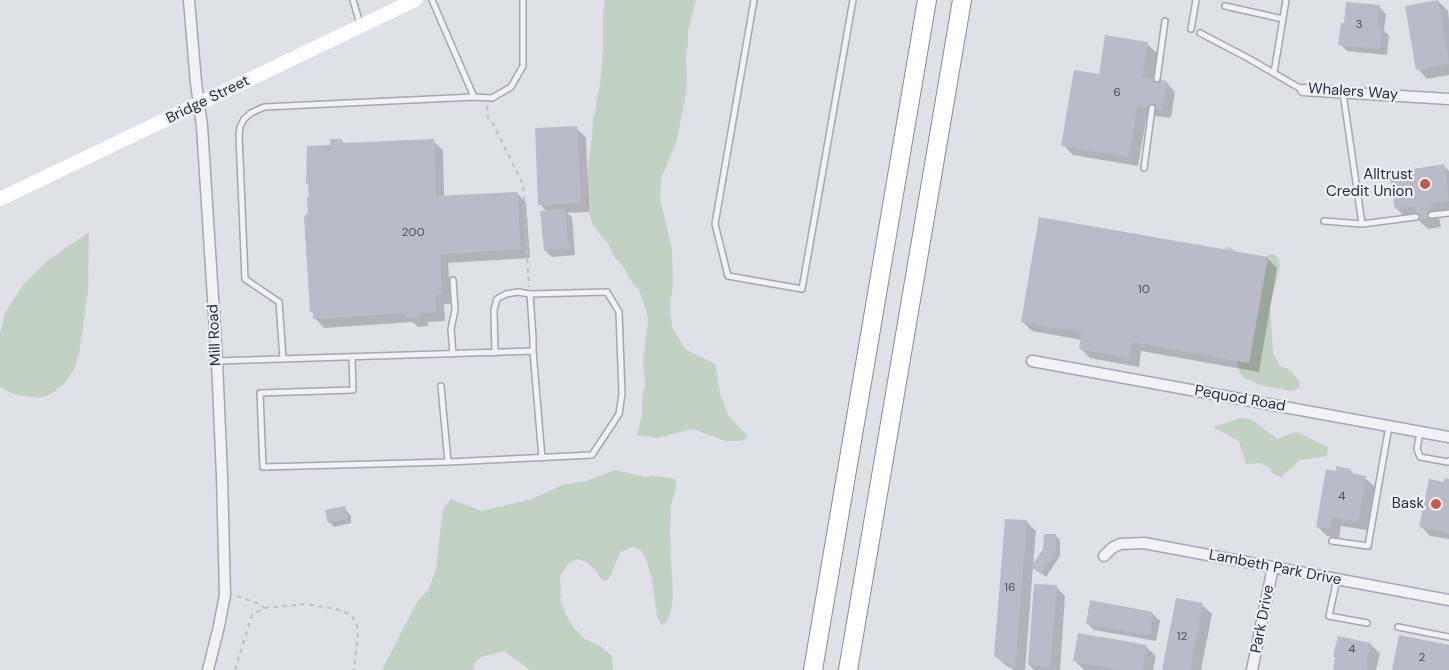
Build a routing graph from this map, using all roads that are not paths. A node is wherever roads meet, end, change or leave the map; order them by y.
1 (189, 0) edge
2 (353, 0) edge
3 (415, 0) edge
4 (432, 0) edge
5 (523, 0) edge
6 (754, 0) edge
7 (853, 0) edge
8 (927, 0) edge
9 (962, 0) edge
10 (1196, 0) edge
11 (1286, 0) edge
12 (1225, 6) dead end
13 (1283, 19) junction
14 (1165, 21) dead end
15 (360, 26) junction
16 (1191, 28) dead end
17 (1200, 33) dead end
18 (1274, 73) junction
19 (1157, 79) dead end
20 (1303, 90) joint
21 (1343, 93) junction
22 (474, 97) junction
23 (1449, 99) edge
24 (200, 104) junction
25 (1152, 108) dead end
26 (1144, 168) dead end
27 (0, 199) edge
28 (1449, 213) edge
29 (1431, 215) dead end
30 (1416, 217) dead end
31 (1324, 220) dead end
32 (1362, 225) junction
33 (453, 280) dead end
34 (530, 294) junction
35 (533, 351) junction
36 (495, 353) junction
37 (453, 354) junction
38 (352, 357) junction
39 (283, 359) junction
40 (217, 361) junction
41 (1032, 361) dead end
42 (441, 386) dead end
43 (1389, 426) junction
44 (1420, 432) junction
45 (1449, 437) edge
46 (542, 458) junction
47 (1449, 461) edge
48 (448, 462) junction
49 (1332, 541) dead end
50 (1104, 556) dead end
51 (1273, 567) junction
52 (1337, 579) junction
53 (1449, 600) edge
54 (1367, 622) dead end
55 (1398, 627) dead end
56 (1449, 637) edge
57 (208, 670) edge
58 (813, 670) edge
59 (848, 670) edge
60 (1252, 670) edge

1 - 24 street, Mill Road
2 - 15 lane
3 - 15 street, Bridge Street
4 - 22 lane
5 - 22 lane
6 - 7 lane
8 - 58 highway
9 - 59 highway
10 - 16 lane
11 - 13 lane
12 - 13 lane
13 - 18 lane
14 - 19 lane
15 - 24 street, Bridge Street
17 - 18 lane, Whalers Way
18 - 20 lane, Whalers Way
20 - 21 street, Whalers Way
21 - 23 street, Whalers Way
21 - 32 lane
22 - 39 lane
24 - 27 street, Bridge Street
24 - 40 street, Mill Road
25 - 26 lane
28 - 29 lane
30 - 32 lane
31 - 32 lane
33 - 37 lane
34 - 35 lane
34 - 36 lane
34 - 46 lane
35 - 36 lane
35 - 46 lane
36 - 37 lane
37 - 38 lane
38 - 39 lane
38 - 48 lane
39 - 40 lane
40 - 57 street, Mill Road
41 - 43 street, Pequod Road
42 - 48 lane
43 - 44 street, Pequod Road
43 - 49 lane
44 - 45 street, Pequod Road
44 - 47 lane
46 - 48 lane
50 - 51 street, Lambeth Park Drive
51 - 52 street, Lambeth Park Drive
51 - 60 street, Park Drive
52 - 53 street, Lambeth Park Drive
52 - 54 lane
55 - 56 lane

